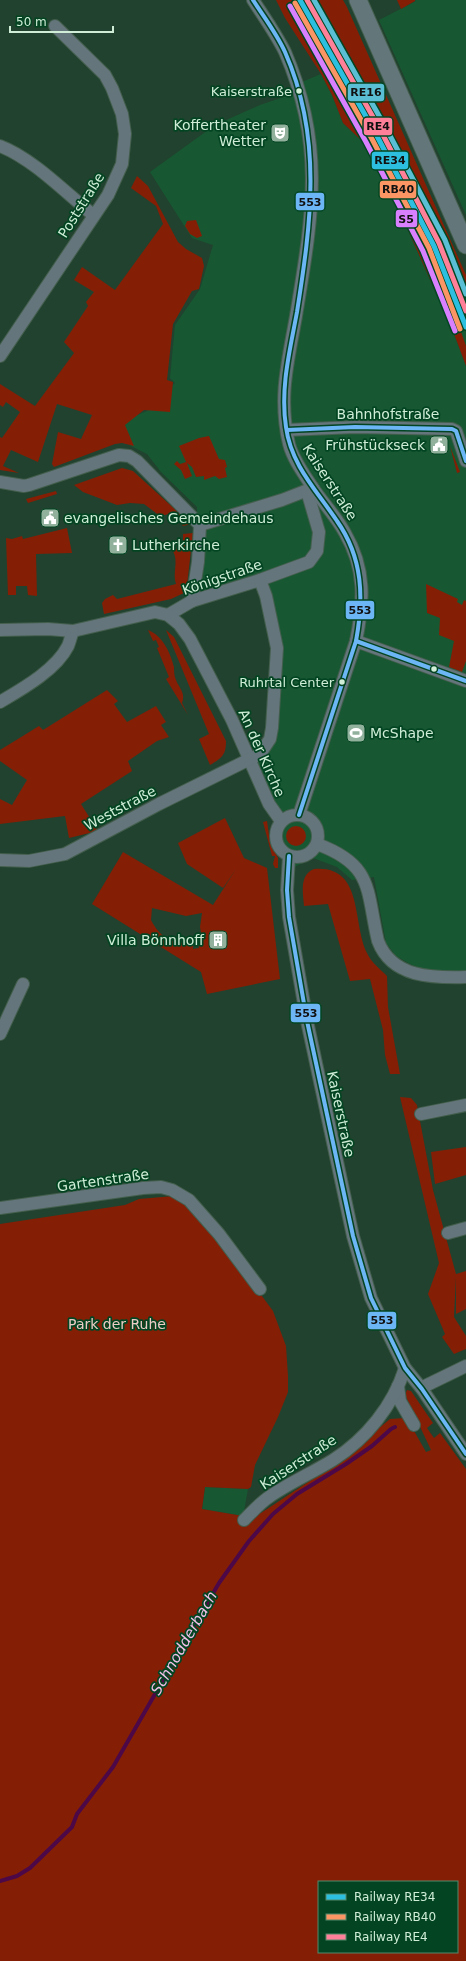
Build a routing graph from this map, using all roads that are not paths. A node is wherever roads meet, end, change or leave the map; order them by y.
1 (253, 0) edge
2 (358, 0) edge
3 (55, 26) dead end
4 (0, 146) edge
5 (93, 215) junction
6 (466, 245) edge
7 (1, 353) edge
8 (287, 430) junction
9 (466, 461) edge
10 (0, 482) edge
11 (310, 490) junction
12 (200, 525) junction
13 (260, 580) junction
14 (192, 601) junction
15 (168, 615) junction
16 (0, 630) edge
17 (73, 631) junction
18 (356, 641) junction
19 (464, 681) edge
20 (0, 702) edge
21 (249, 761) junction
22 (299, 815) junction
23 (281, 821) junction
24 (317, 844) junction
25 (289, 856) junction
26 (0, 860) edge
27 (466, 977) edge
28 (23, 984) dead end
29 (0, 1034) edge
30 (466, 1105) edge
31 (421, 1114) dead end
32 (0, 1208) edge
33 (466, 1228) edge
34 (448, 1233) dead end
35 (260, 1290) dead end
36 (466, 1366) edge
37 (405, 1368) junction
38 (398, 1386) junction
39 (422, 1389) junction
40 (414, 1425) dead end
41 (466, 1454) edge
42 (244, 1520) dead end

1 - 8 street, Kaiserstraße
2 - 6 main road
3 - 5 street, Poststraße
4 - 5 street
5 - 7 street, Poststraße
8 - 9 street, Bahnhofstraße
8 - 11 street, Kaiserstraße
10 - 12 street
11 - 12 street
11 - 13 street, Königstraße
11 - 18 street, Kaiserstraße
12 - 14 street
13 - 14 street, Königstraße
13 - 21 street, Weststraße
14 - 15 street, Königstraße
15 - 17 street
15 - 21 street, An der Kirche
16 - 17 street
17 - 20 street
18 - 19 street
18 - 22 street, Kaiserstraße
21 - 23 street, An der Kirche
21 - 26 street, Weststraße
22 - 23 street
22 - 24 street
23 - 25 street
24 - 25 street
24 - 27 street
25 - 37 street, Kaiserstraße
28 - 29 street
30 - 31 street
32 - 35 street, Gartenstraße
33 - 34 street
36 - 39 street
37 - 38 street, Kaiserstraße
37 - 39 street, Kaiserstraße
38 - 40 street
38 - 42 street, Kaiserstraße
39 - 41 street, Kaiserstraße

